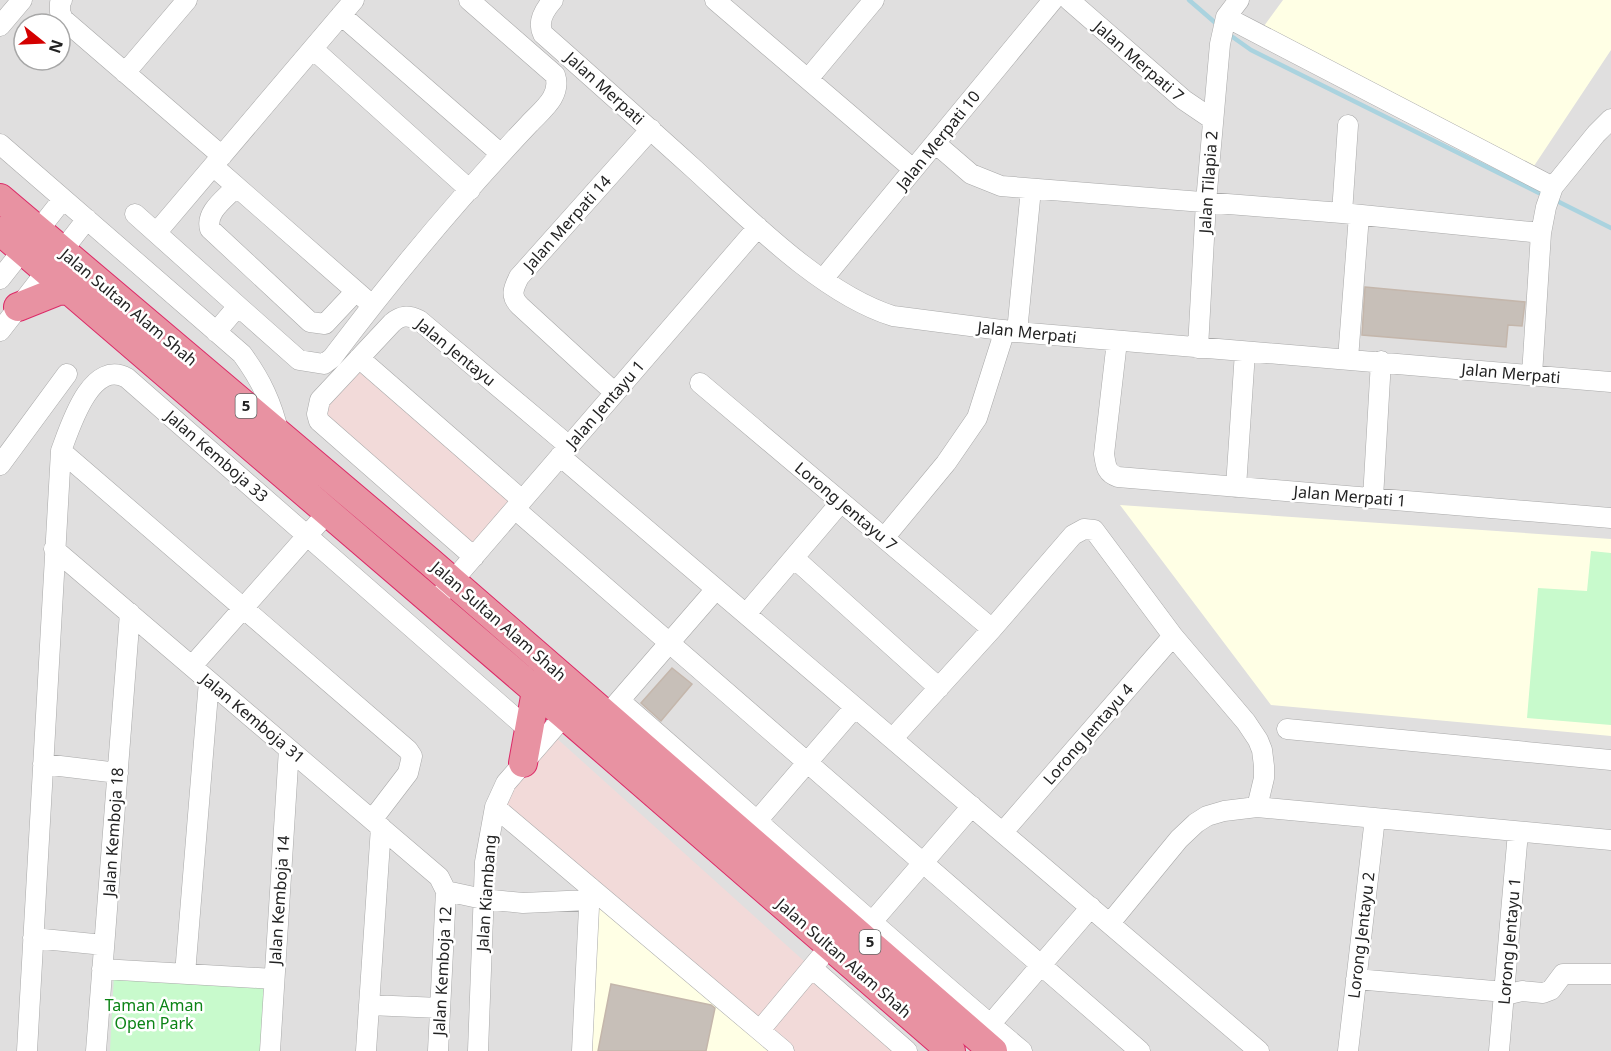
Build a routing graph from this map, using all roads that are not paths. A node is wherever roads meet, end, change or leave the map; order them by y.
1 (22, 0) edge
2 (62, 0) edge
3 (187, 0) edge
4 (470, 0) edge
5 (553, 0) edge
6 (715, 0) edge
7 (1053, 0) edge
8 (1069, 0) edge
9 (867, 2) edge
10 (1229, 7) edge
11 (348, 8) edge
12 (0, 26) edge
13 (313, 49) junction
14 (125, 73) junction
15 (808, 79) junction
16 (1212, 118) junction
17 (1611, 119) edge
18 (1348, 125) dead end
19 (651, 129) junction
20 (1604, 139) edge
21 (935, 143) junction
22 (0, 144) edge
23 (501, 154) junction
24 (217, 161) junction
25 (914, 169) junction
26 (237, 187) junction
27 (1553, 188) junction
28 (1031, 189) junction
29 (470, 190) junction
30 (0, 198) edge
31 (63, 199) junction
32 (1206, 202) junction
33 (135, 214) dead end
34 (1351, 214) junction
35 (87, 219) junction
36 (758, 227) junction
37 (0, 231) edge
38 (157, 232) junction
39 (1541, 233) junction
40 (30, 240) junction
41 (54, 261) junction
42 (0, 279) edge
43 (823, 279) junction
44 (69, 290) junction
45 (364, 298) junction
46 (238, 306) junction
47 (18, 307) junction
48 (0, 331) edge
49 (1011, 331) junction
50 (216, 332) junction
51 (1117, 341) junction
52 (1198, 348) junction
53 (1245, 352) junction
54 (359, 358) junction
55 (1348, 359) junction
56 (1381, 361) junction
57 (67, 374) dead end
58 (1532, 375) junction
59 (1611, 382) edge
60 (700, 383) dead end
61 (615, 393) junction
62 (279, 434) junction
63 (61, 451) junction
64 (565, 451) junction
65 (356, 454) junction
66 (0, 465) edge
67 (333, 479) junction
68 (1236, 487) junction
69 (1373, 498) junction
70 (842, 502) junction
71 (519, 504) junction
72 (328, 512) junction
73 (1611, 518) edge
74 (307, 535) junction
75 (884, 538) junction
76 (54, 549) junction
77 (474, 557) junction
78 (794, 558) junction
79 (453, 581) junction
80 (716, 589) junction
81 (434, 603) junction
82 (243, 608) junction
83 (130, 613) junction
84 (746, 614) junction
85 (992, 629) junction
86 (1173, 636) junction
87 (670, 643) junction
88 (192, 666) junction
89 (209, 681) junction
90 (939, 688) junction
91 (536, 691) junction
92 (582, 694) junction
93 (855, 707) junction
94 (614, 708) junction
95 (564, 715) junction
96 (1287, 729) dead end
97 (529, 730) junction
98 (893, 738) junction
99 (289, 749) junction
100 (1611, 760) edge
101 (522, 763) junction
102 (807, 763) junction
103 (43, 764) junction
104 (118, 773) junction
105 (972, 806) junction
106 (495, 807) junction
107 (1257, 807) junction
108 (1375, 818) junction
109 (376, 823) junction
110 (1518, 831) junction
111 (1002, 832) junction
112 (743, 837) junction
113 (1611, 840) edge
114 (923, 863) junction
115 (446, 891) junction
116 (589, 893) junction
117 (483, 899) junction
118 (1091, 907) junction
119 (872, 923) junction
120 (1110, 923) junction
121 (33, 938) junction
122 (104, 945) junction
123 (830, 946) junction
124 (1041, 965) junction
125 (812, 968) junction
126 (102, 969) junction
127 (186, 974) junction
128 (1611, 974) edge
129 (274, 979) junction
130 (1356, 979) junction
131 (1505, 994) junction
132 (369, 1005) junction
133 (440, 1008) junction
134 (760, 1030) junction
135 (987, 1038) edge
136 (1250, 1048) edge
137 (27, 1051) edge
138 (96, 1051) edge
139 (270, 1051) edge
140 (366, 1051) edge
141 (438, 1051) edge
142 (478, 1051) edge
143 (582, 1051) edge
144 (784, 1051) edge
145 (907, 1051) edge
146 (951, 1051) edge
147 (1022, 1051) edge
148 (1140, 1051) edge
149 (1348, 1051) edge
150 (1499, 1051) edge

1 - 12 street
2 - 14 street
3 - 14 street
4 - 23 street
5 - 19 street, Jalan Merpati
6 - 15 street
7 - 21 street, Jalan Merpati 10
8 - 16 street, Jalan Merpati 7
9 - 15 street
10 - 16 street, Jalan Tilapia 2
10 - 27 street
11 - 13 street
11 - 23 street
13 - 24 street
13 - 29 street
14 - 24 street
15 - 25 street
16 - 32 street, Jalan Tilapia 2
17 - 20 street
18 - 34 street
19 - 36 street, Jalan Merpati
19 - 61 street, Jalan Merpati 14
20 - 27 street
21 - 25 street, Jalan Merpati 10
21 - 28 street
22 - 31 street
23 - 29 street
24 - 26 street
24 - 38 street
25 - 43 street, Jalan Merpati 10
26 - 45 street
26 - 45 street
27 - 39 street
28 - 32 street
28 - 49 street
29 - 45 street
30 - 40 highway, Jalan Sultan Alam Shah / 5
31 - 35 street
31 - 40 street
32 - 34 street
32 - 52 street, Jalan Tilapia 2
33 - 38 street
34 - 39 street
34 - 55 street
35 - 41 street
35 - 50 street
36 - 43 street, Jalan Merpati
36 - 61 street, Jalan Jentayu 1
37 - 40 highway, Jalan Sultan Alam Shah / 5
38 - 46 street
39 - 58 street
40 - 41 highway, Jalan Sultan Alam Shah / 5
40 - 42 street
41 - 44 highway, Jalan Sultan Alam Shah / 5
41 - 47 street
41 - 62 highway, Jalan Sultan Alam Shah / 5
43 - 49 street, Jalan Merpati
44 - 47 highway
44 - 72 highway, Jalan Sultan Alam Shah / 5
45 - 46 street
46 - 50 street
47 - 48 street
49 - 51 street, Jalan Merpati
49 - 75 street
50 - 62 street
51 - 52 street, Jalan Merpati
51 - 68 street, Jalan Merpati 1
52 - 53 street, Jalan Merpati
53 - 55 street, Jalan Merpati
53 - 68 street
54 - 64 street, Jalan Jentayu
54 - 65 street, Jalan Jentayu
54 - 71 street
55 - 56 street, Jalan Merpati
56 - 58 street, Jalan Merpati
56 - 69 street
57 - 66 street
58 - 59 street, Jalan Merpati
60 - 70 street, Lorong Jentayu 7
61 - 64 street, Jalan Jentayu 1
62 - 67 highway, Jalan Sultan Alam Shah / 5
63 - 74 street, Jalan Kemboja 33
63 - 76 street
63 - 82 street
64 - 71 street, Jalan Jentayu 1
64 - 80 street
65 - 67 street
65 - 77 street
67 - 79 highway, Jalan Sultan Alam Shah / 5
68 - 69 street, Jalan Merpati 1
69 - 73 street, Jalan Merpati 1
70 - 75 street, Lorong Jentayu 7
70 - 78 street
71 - 77 street, Jalan Jentayu 1
71 - 87 street
72 - 74 street
72 - 81 highway, Jalan Sultan Alam Shah / 5
74 - 82 street
74 - 97 street, Jalan Kemboja 33
75 - 85 street, Lorong Jentayu 7
76 - 83 street, Jalan Kemboja 31
76 - 103 street
77 - 79 street, Jalan Jentayu 1
78 - 84 street
78 - 90 street
79 - 81 street, Jalan Jentayu 1
79 - 92 highway, Jalan Sultan Alam Shah / 5
80 - 84 street
80 - 87 street
81 - 91 highway, Jalan Sultan Alam Shah / 5
82 - 88 street
82 - 109 street
83 - 88 street, Jalan Kemboja 31
83 - 104 street, Jalan Kemboja 18
84 - 93 street
85 - 86 street
85 - 90 street
86 - 107 street
86 - 111 street, Lorong Jentayu 4
87 - 94 street
87 - 102 street
88 - 89 street, Jalan Kemboja 31
89 - 99 street, Jalan Kemboja 31
89 - 127 street
90 - 98 street
91 - 95 highway, Jalan Sultan Alam Shah / 5
91 - 97 highway
92 - 94 highway, Jalan Sultan Alam Shah / 5
92 - 95 street, Jalan Kiambang
93 - 98 street
93 - 102 street
94 - 112 highway, Jalan Sultan Alam Shah / 5
95 - 101 street, Jalan Kiambang
95 - 112 highway, Jalan Sultan Alam Shah / 5
96 - 100 street
97 - 101 highway
98 - 105 street
99 - 109 street, Jalan Kemboja 31
99 - 129 street, Jalan Kemboja 14
101 - 106 street, Jalan Kiambang
102 - 112 street
102 - 114 street
103 - 104 street
103 - 121 street
104 - 122 street, Jalan Kemboja 18
105 - 111 street
105 - 114 street
106 - 116 street
106 - 117 street, Jalan Kiambang
107 - 108 street
107 - 120 street
108 - 110 street
108 - 130 street, Lorong Jentayu 2
109 - 115 street, Jalan Kemboja 31
109 - 132 street
110 - 113 street
110 - 131 street, Lorong Jentayu 1
111 - 118 street
112 - 119 street
112 - 123 highway, Jalan Sultan Alam Shah / 5
112 - 135 highway, Jalan Sultan Alam Shah / 5
114 - 119 street
114 - 124 street
115 - 117 street
115 - 133 street, Jalan Kemboja 12
116 - 117 street
116 - 134 street
116 - 143 street
117 - 142 street, Jalan Kiambang
118 - 120 street
118 - 124 street
119 - 135 street
120 - 136 street
121 - 122 street
121 - 137 street
122 - 126 street, Jalan Kemboja 18
123 - 125 street
123 - 146 highway, Jalan Sultan Alam Shah / 5
124 - 135 street
124 - 148 street
125 - 134 street
125 - 145 street
126 - 127 street
126 - 138 street, Jalan Kemboja 18
127 - 129 street
128 - 131 street
129 - 139 street, Jalan Kemboja 14
130 - 131 street
130 - 149 street, Lorong Jentayu 2
131 - 150 street, Lorong Jentayu 1
132 - 133 street
132 - 140 street
133 - 141 street, Jalan Kemboja 12
134 - 144 street
135 - 147 street

